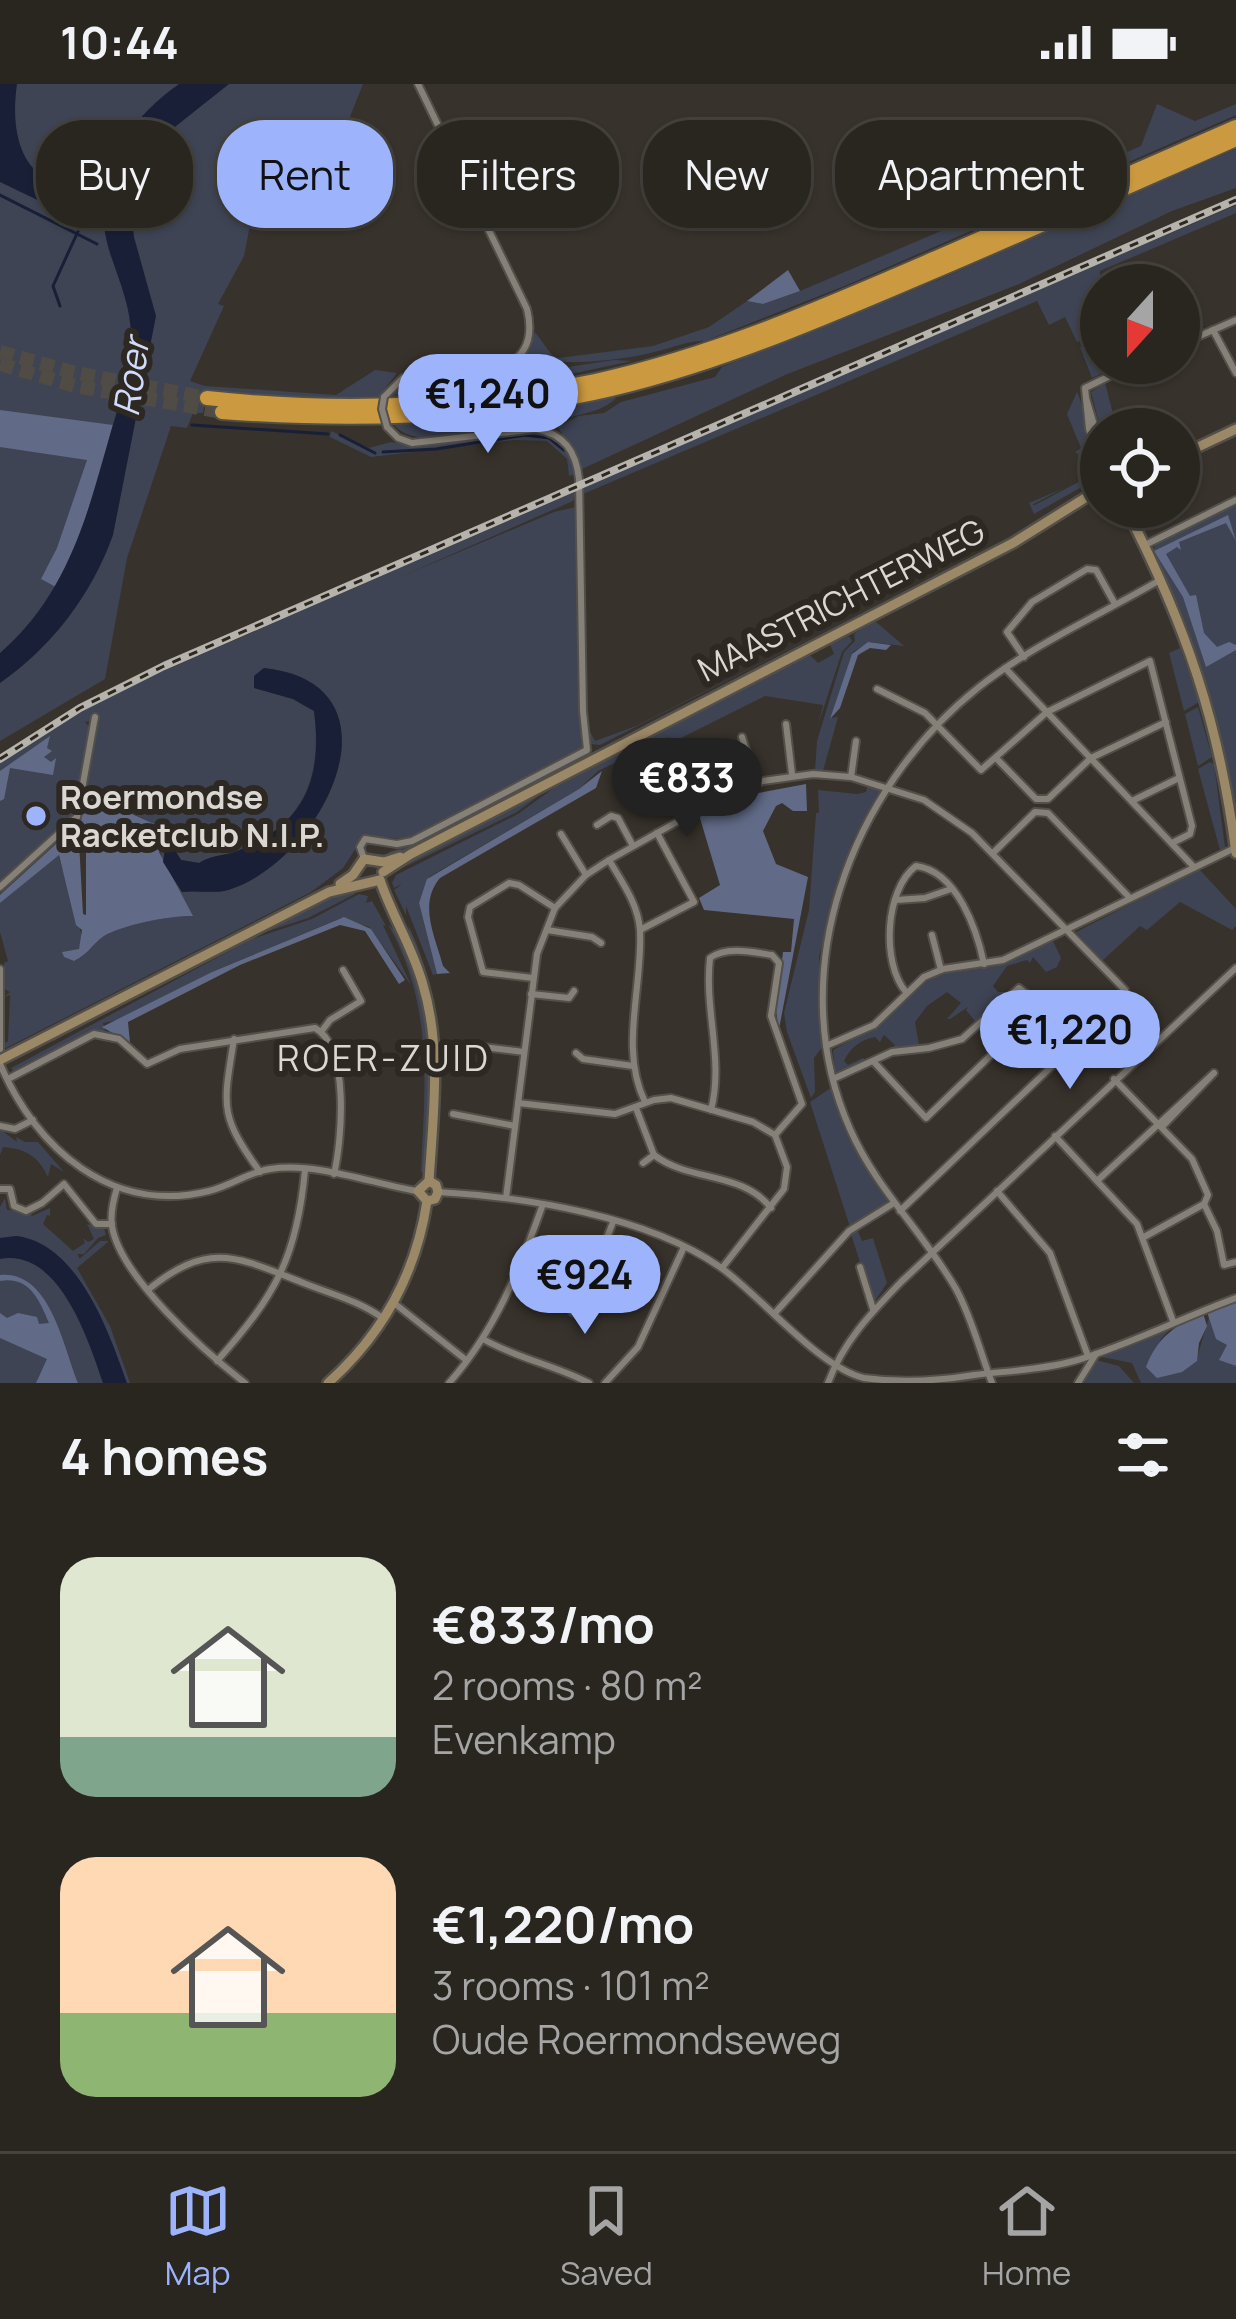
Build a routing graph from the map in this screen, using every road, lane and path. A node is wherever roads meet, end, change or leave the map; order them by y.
1 (418, 84) edge
2 (1236, 127) edge
3 (1236, 139) edge
4 (1236, 320) edge
5 (1213, 330) junction
6 (1200, 336) edge
7 (1236, 373) edge
8 (1092, 384) edge
9 (207, 398) tunnel mouth
10 (1086, 398) junction
11 (1087, 408) edge
12 (1089, 408) edge
13 (222, 412) tunnel mouth
14 (1236, 429) edge
15 (1200, 446) edge
16 (1236, 500) edge
17 (1080, 501) edge
18 (1136, 528) edge
19 (1145, 545) junction
20 (1161, 579) junction
21 (1115, 604) junction
22 (1024, 657) junction
23 (1005, 668) junction
24 (877, 689) dead end
25 (1047, 712) junction
26 (95, 717) dead end
27 (1166, 722) junction
28 (786, 724) dead end
29 (938, 726) junction
30 (742, 737) dead end
31 (856, 741) dead end
32 (1091, 758) junction
33 (997, 759) junction
34 (706, 763) dead end
35 (792, 776) junction
36 (850, 777) junction
37 (1179, 778) junction
38 (755, 784) junction
39 (888, 787) junction
40 (722, 796) junction
41 (644, 797) dead end
42 (1132, 801) junction
43 (681, 819) junction
44 (597, 825) dead end
45 (1234, 825) edge
46 (658, 833) junction
47 (561, 834) dead end
48 (1172, 844) junction
49 (633, 846) junction
50 (1236, 851) edge
51 (993, 853) junction
52 (364, 859) joint
53 (609, 860) junction
54 (1193, 866) junction
55 (372, 875) junction
56 (586, 875) junction
57 (0, 887) edge
58 (951, 889) junction
59 (1129, 897) junction
60 (895, 900) junction
61 (555, 908) junction
62 (1066, 928) junction
63 (546, 929) junction
64 (640, 930) junction
65 (932, 935) dead end
66 (601, 943) dead end
67 (984, 964) junction
68 (1236, 968) edge
69 (0, 969) edge
70 (343, 970) dead end
71 (940, 970) junction
72 (533, 978) junction
73 (574, 991) dead end
74 (906, 992) junction
75 (531, 994) junction
76 (322, 1031) junction
77 (234, 1039) junction
78 (475, 1046) dead end
79 (826, 1046) junction
80 (0, 1049) edge
81 (524, 1052) junction
82 (576, 1053) dead end
83 (873, 1061) junction
84 (0, 1062) edge
85 (633, 1066) junction
86 (8, 1079) junction
87 (833, 1079) junction
88 (1114, 1079) junction
89 (518, 1102) junction
90 (645, 1102) junction
91 (636, 1108) junction
92 (711, 1110) junction
93 (453, 1114) dead end
94 (33, 1120) junction
95 (1160, 1125) junction
96 (0, 1126) edge
97 (515, 1126) junction
98 (775, 1135) junction
99 (1055, 1136) junction
100 (654, 1155) junction
101 (644, 1162) dead end
102 (305, 1170) junction
103 (260, 1172) junction
104 (334, 1174) junction
105 (1098, 1180) junction
106 (429, 1181) junction
107 (0, 1189) edge
108 (117, 1189) junction
109 (418, 1191) junction
110 (997, 1191) junction
111 (439, 1192) junction
112 (506, 1198) junction
113 (427, 1201) junction
114 (543, 1204) junction
115 (1204, 1204) junction
116 (897, 1207) junction
117 (770, 1208) junction
118 (613, 1222) junction
119 (112, 1224) junction
120 (1144, 1237) junction
121 (684, 1247) junction
122 (931, 1252) junction
123 (1236, 1262) edge
124 (860, 1267) dead end
125 (722, 1268) junction
126 (282, 1274) junction
127 (585, 1286) dead end
128 (149, 1289) junction
129 (1236, 1298) edge
130 (394, 1303) junction
131 (874, 1311) junction
132 (775, 1313) junction
133 (384, 1319) junction
134 (1173, 1322) junction
135 (482, 1339) junction
136 (1092, 1355) junction
137 (217, 1360) junction
138 (467, 1361) junction
139 (834, 1365) junction
140 (988, 1373) junction
141 (245, 1383) edge
142 (328, 1383) edge
143 (448, 1383) edge
144 (589, 1383) edge
145 (605, 1383) edge
146 (828, 1383) edge
147 (992, 1383) edge
148 (1078, 1383) edge

1 - 52 street, bridge
2 - 9 highway
3 - 13 highway
4 - 5 street
5 - 6 street
5 - 7 street
8 - 10 street
10 - 11 street
10 - 12 street
14 - 15 main road
16 - 19 street
17 - 55 main road, MAASTRICHTERWEG
18 - 19 main road
19 - 20 main road
20 - 21 street
20 - 45 main road
21 - 22 street
21 - 22 street
22 - 23 street
23 - 25 street
23 - 29 street
24 - 29 street
25 - 27 street
25 - 32 street
25 - 33 street
26 - 57 street
27 - 32 street
27 - 37 street
28 - 35 street
29 - 33 street
29 - 39 street
30 - 38 street
31 - 36 street
32 - 33 street
32 - 42 street
34 - 40 street
35 - 36 street
35 - 38 street
36 - 39 street
37 - 42 street
37 - 48 street
38 - 40 street
39 - 51 street
39 - 79 street
40 - 43 street
41 - 43 street
42 - 48 street
43 - 46 street
44 - 49 street
45 - 50 main road
46 - 49 street
46 - 64 street
47 - 56 street
48 - 54 street
49 - 53 street
50 - 54 street
51 - 59 street
51 - 62 street
52 - 55 main road
53 - 56 street
53 - 64 street
54 - 59 street
55 - 84 main road, MAASTRICHTERWEG
55 - 106 main road
56 - 61 street
58 - 60 street
58 - 60 street
58 - 67 street
59 - 62 street
60 - 74 street
61 - 63 street
61 - 72 street
62 - 67 street
62 - 116 street
63 - 66 street
63 - 72 street
64 - 85 street
65 - 71 street
67 - 71 street
68 - 88 street
69 - 80 street
70 - 76 street
71 - 74 street
72 - 75 street
73 - 75 street
74 - 79 street
75 - 81 street
76 - 77 street
76 - 104 street
77 - 86 street
77 - 103 street
78 - 81 street
79 - 87 street
81 - 89 street
82 - 85 street
83 - 83 street
83 - 87 street
84 - 86 street
85 - 90 street
86 - 94 street
87 - 116 street
88 - 95 street
88 - 99 street
89 - 91 street
89 - 97 street
90 - 91 street
90 - 92 street
91 - 100 street
92 - 98 street
92 - 98 street
93 - 97 street
94 - 96 street
94 - 108 street
95 - 95 street
95 - 105 street
95 - 115 street
97 - 112 street
98 - 117 street
99 - 105 street
99 - 110 street
100 - 101 street
100 - 117 street
102 - 103 street
102 - 104 street
102 - 126 street
103 - 108 street
104 - 109 street
105 - 120 street
106 - 109 main road
106 - 111 main road
107 - 119 street
108 - 119 street
109 - 113 main road
110 - 122 street
110 - 136 street
111 - 112 street
111 - 113 main road
112 - 114 street
113 - 130 main road
114 - 118 street
114 - 135 street
115 - 120 street
115 - 123 street
116 - 122 street
116 - 132 street
117 - 125 street
118 - 121 street
118 - 127 street
119 - 128 street
120 - 134 street
121 - 125 street
121 - 145 street
122 - 131 street
122 - 140 street
124 - 131 street
125 - 132 street
126 - 128 street
126 - 133 street
126 - 137 street
128 - 137 street
129 - 134 street
130 - 133 main road
130 - 138 street
131 - 139 street
132 - 139 street
133 - 142 main road
134 - 136 street
135 - 138 street
135 - 144 street
136 - 140 street
136 - 148 street
137 - 141 street
138 - 143 street
139 - 140 street
139 - 146 street
140 - 147 street

